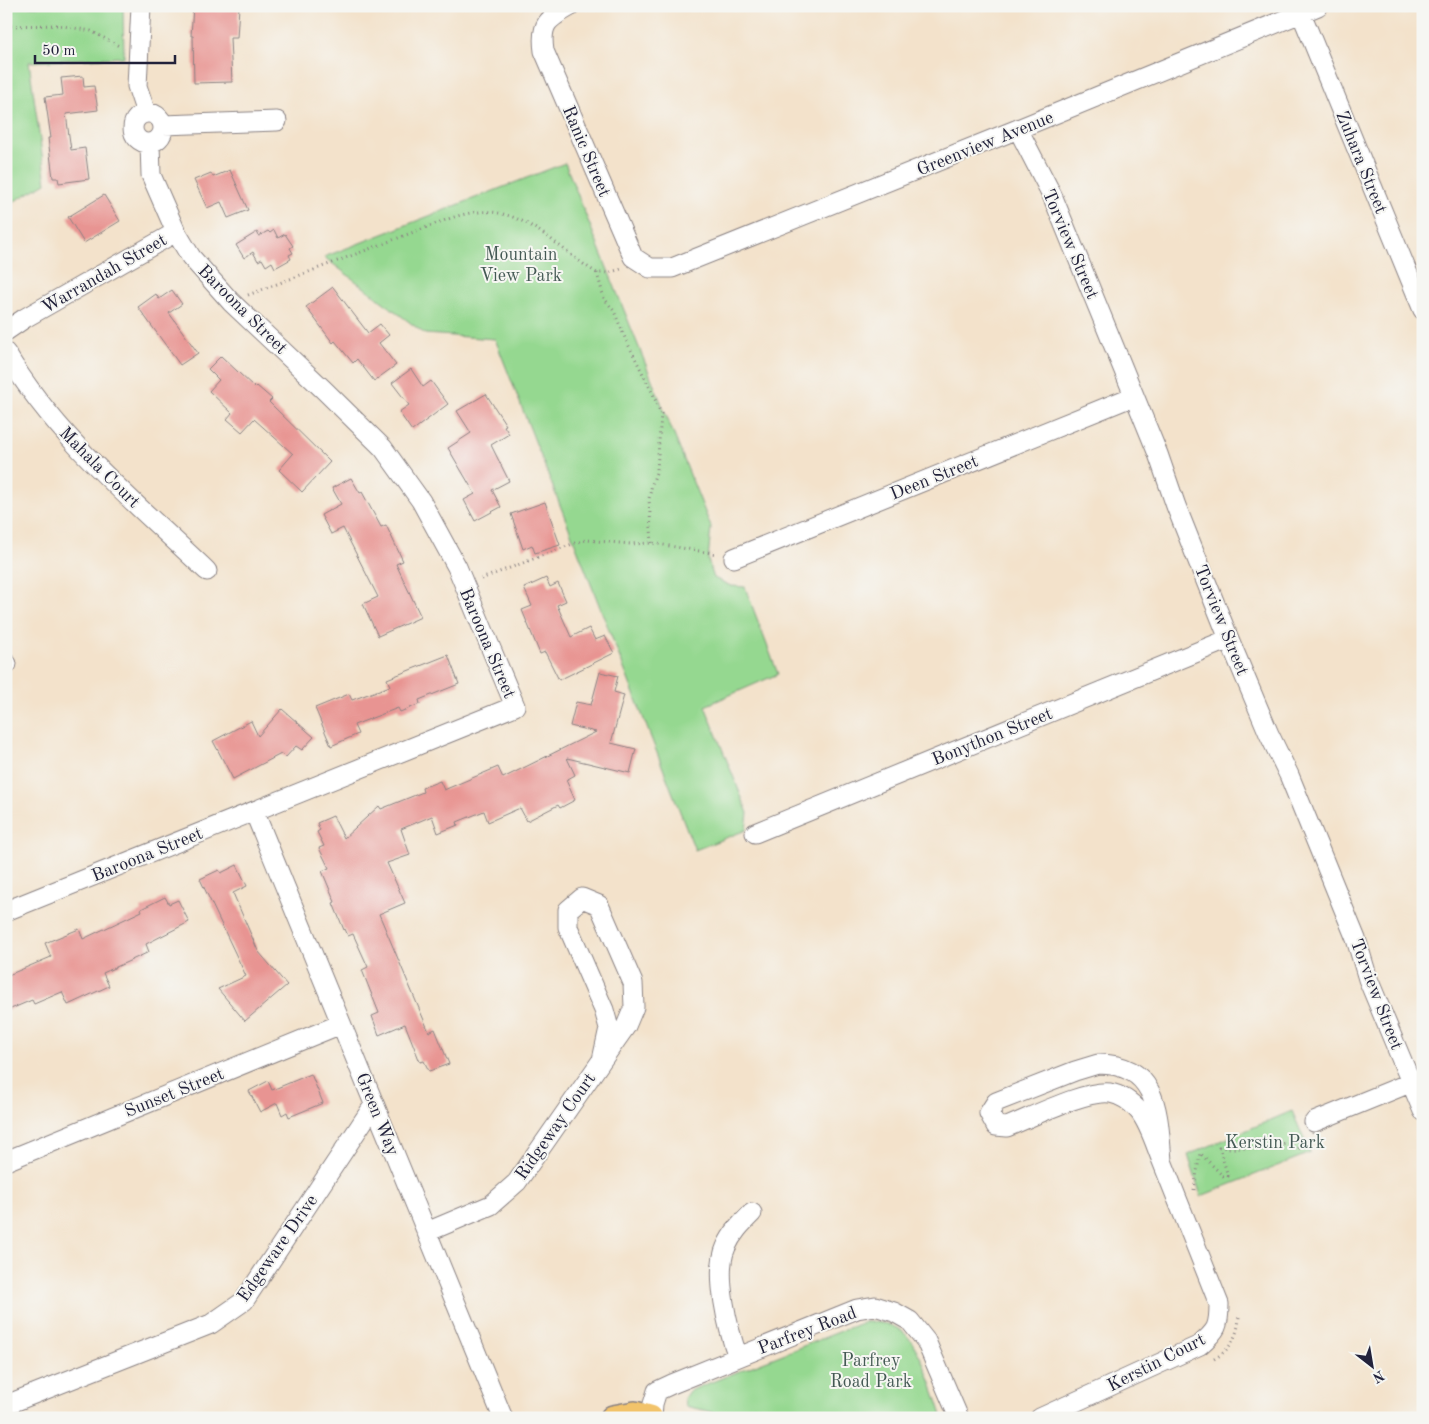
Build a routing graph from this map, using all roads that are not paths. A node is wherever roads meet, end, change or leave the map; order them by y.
1 (141, 6) edge
2 (571, 6) edge
3 (1309, 10) edge
4 (146, 113) junction
5 (277, 121) dead end
6 (163, 126) junction
7 (1018, 130) junction
8 (150, 144) junction
9 (176, 232) junction
10 (650, 268) joint
11 (1423, 310) edge
12 (6, 331) edge
13 (6, 353) edge
14 (1134, 396) junction
15 (734, 558) road end
16 (207, 571) dead end
17 (1229, 639) junction
18 (254, 811) junction
19 (755, 833) dead end
20 (6, 911) edge
21 (341, 1024) junction
22 (602, 1060) junction
23 (1417, 1080) edge
24 (374, 1105) junction
25 (1423, 1111) edge
26 (1314, 1122) dead end
27 (6, 1160) edge
28 (1162, 1161) junction
29 (752, 1213) dead end
30 (427, 1232) junction
31 (738, 1357) junction
32 (6, 1405) edge
33 (503, 1418) edge
34 (613, 1418) edge
35 (652, 1418) edge
36 (959, 1418) edge
37 (1040, 1418) edge

1 - 4 street
2 - 10 street, Ranic Street
3 - 7 street, Greenview Avenue
3 - 11 street, Zuhara Street
4 - 6 street
4 - 8 street
5 - 6 street
6 - 8 street
7 - 10 street, Greenview Avenue
7 - 14 street, Torview Street
8 - 9 street, Baroona Street
9 - 12 street, Warrandah Street
9 - 18 street, Baroona Street
13 - 16 street, Mahala Court
14 - 15 street, Deen Street
14 - 17 street, Torview Street
17 - 19 street, Bonython Street
17 - 23 street, Torview Street
18 - 20 street, Baroona Street
18 - 21 street, Green Way
21 - 24 street, Green Way
21 - 27 street, Sunset Street
22 - 22 street, Ridgeway Court
22 - 30 street, Ridgeway Court
23 - 25 street, Torview Street
23 - 26 street
24 - 30 street, Green Way
24 - 32 street, Edgeware Drive
28 - 28 street, Kerstin Court
28 - 37 street, Kerstin Court
29 - 31 street
30 - 33 street, Green Way
31 - 35 street, Parfrey Road
31 - 36 street, Parfrey Road
34 - 35 main road, Parfrey Road

